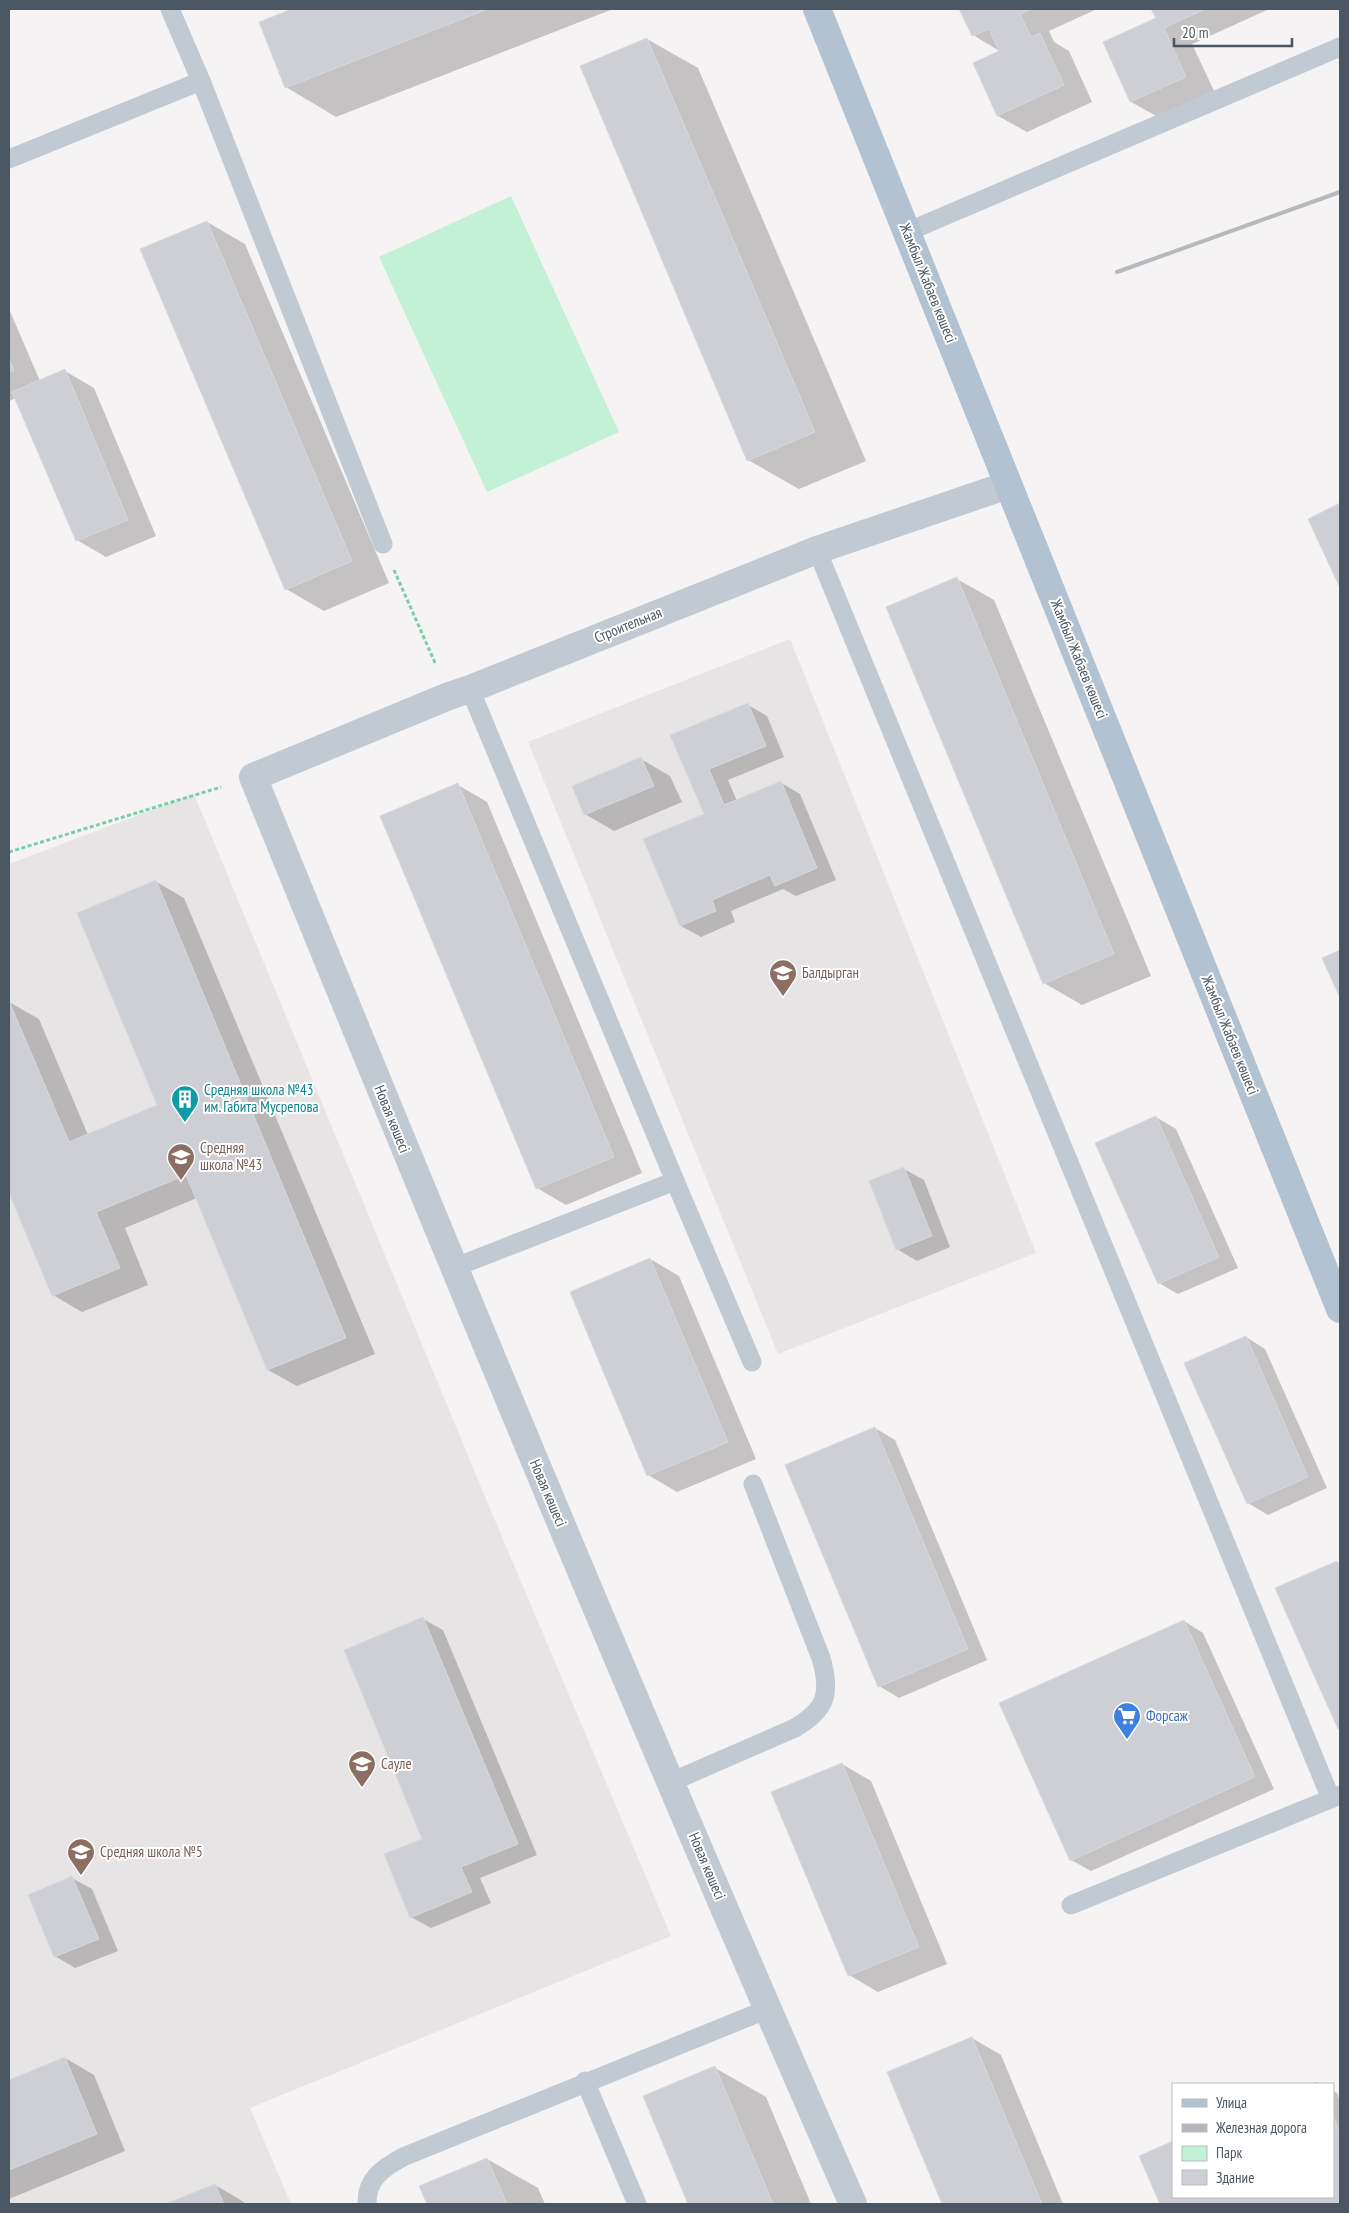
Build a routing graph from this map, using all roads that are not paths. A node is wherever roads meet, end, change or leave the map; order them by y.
1 (170, 9) edge
2 (817, 9) edge
3 (1340, 47) edge
4 (201, 81) junction
5 (9, 159) edge
6 (907, 232) junction
7 (1008, 485) junction
8 (383, 544) road end
9 (816, 550) junction
10 (459, 692) junction
11 (253, 778) joint
12 (674, 1181) junction
13 (453, 1268) junction
14 (1340, 1309) edge
15 (752, 1362) dead end
16 (753, 1484) dead end
17 (671, 1782) junction
18 (1335, 1797) edge
19 (1071, 1905) dead end
20 (768, 2009) junction
21 (585, 2081) junction
22 (367, 2204) edge
23 (638, 2204) edge
24 (853, 2204) edge

1 - 4 lane
2 - 6 main road, Жамбыл Жабаев көшесі
3 - 6 lane
4 - 5 lane
4 - 8 lane
6 - 7 main road, Жамбыл Жабаев көшесі
7 - 9 street, Строительная
7 - 14 main road, Жамбыл Жабаев көшесі
9 - 10 street, Строительная
9 - 18 lane
10 - 11 street, Строительная
10 - 12 lane
11 - 13 street, Новая көшесі
12 - 13 lane
12 - 15 lane
13 - 17 street, Новая көшесі
16 - 17 lane
17 - 20 street, Новая көшесі
18 - 19 lane
20 - 21 lane
20 - 24 street, Новая көшесі
21 - 22 lane
21 - 23 lane

